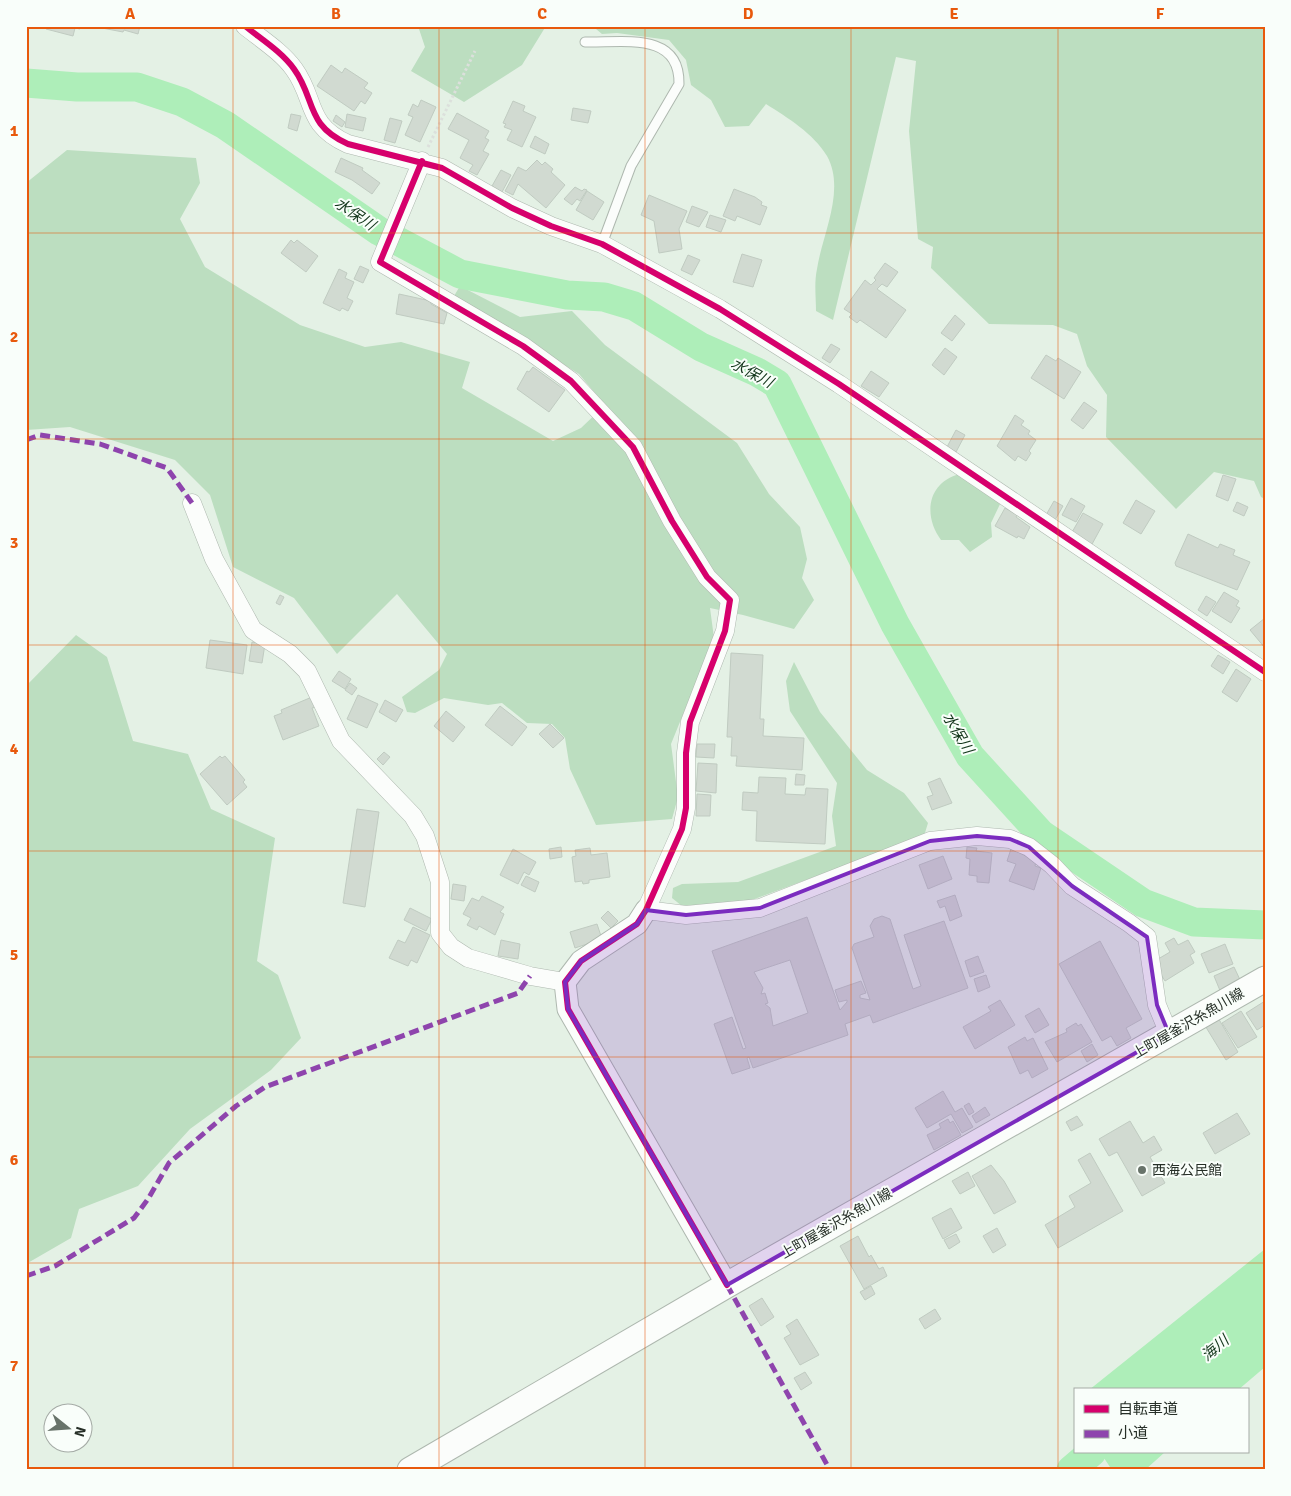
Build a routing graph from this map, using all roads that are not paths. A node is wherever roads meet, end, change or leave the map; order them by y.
1 (245, 26) edge
2 (586, 42) dead end
3 (422, 161) junction
4 (602, 244) junction
5 (192, 504) dead end
6 (1265, 672) edge
7 (646, 910) junction
8 (1265, 979) edge
9 (565, 982) junction
10 (1169, 1034) junction
11 (727, 1285) junction
12 (410, 1470) edge

1 - 3 street
2 - 4 lane
3 - 4 street
3 - 7 street
4 - 6 street
5 - 9 street
7 - 9 street
7 - 10 street
8 - 10 main road, 上町屋釜沢糸魚川線
9 - 11 street
10 - 11 main road, 上町屋釜沢糸魚川線
11 - 12 main road, 上町屋釜沢糸魚川線

